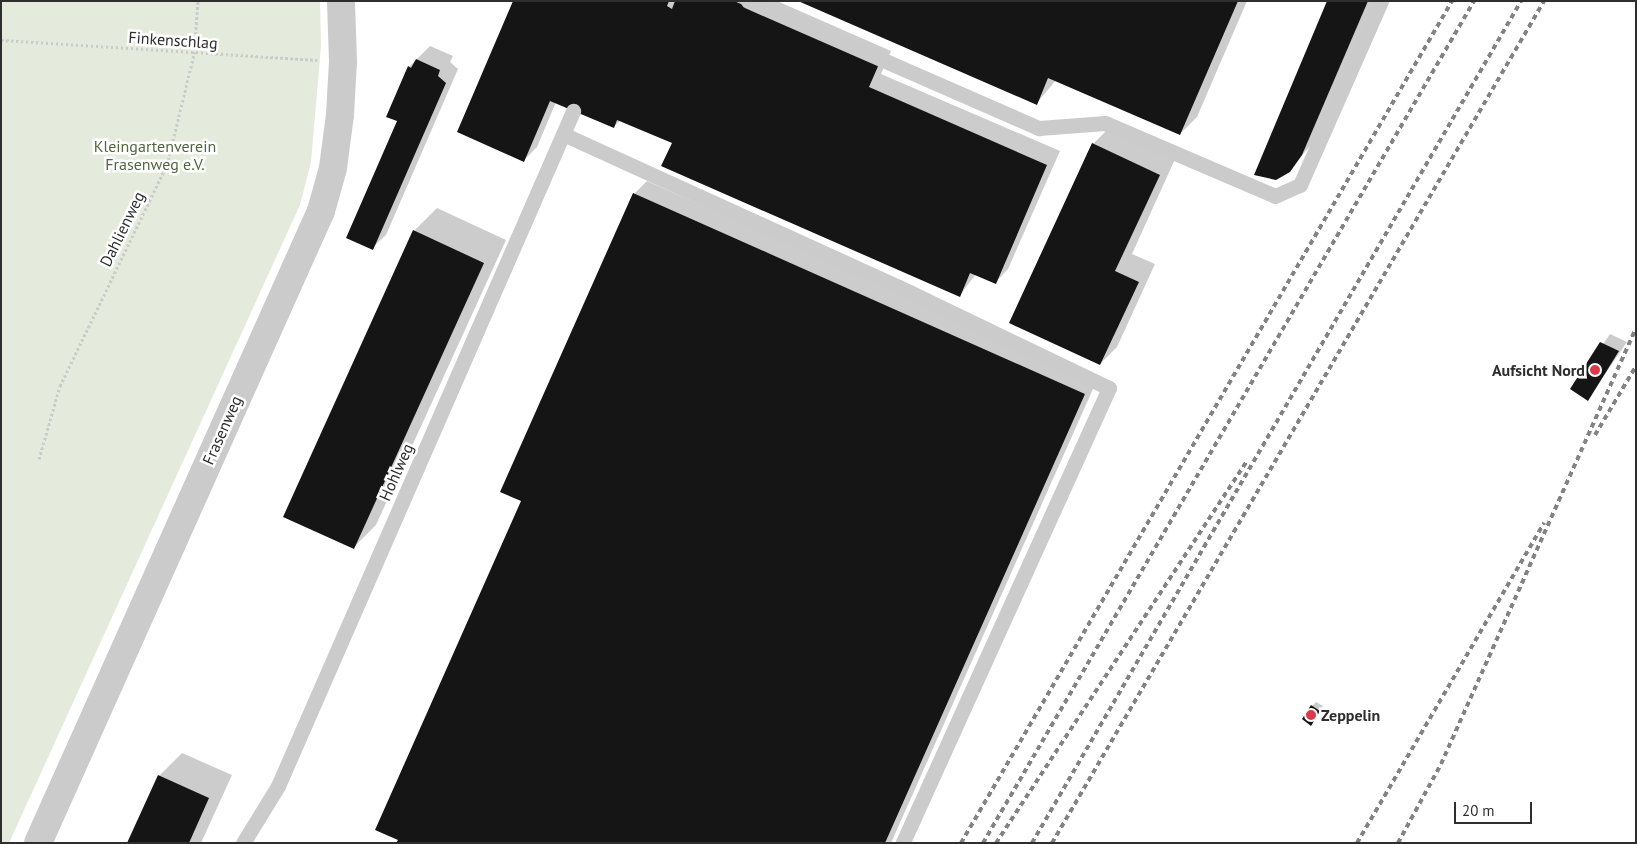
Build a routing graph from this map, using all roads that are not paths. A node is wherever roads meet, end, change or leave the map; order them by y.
1 (341, 1) edge
2 (748, 1) edge
3 (1381, 1) edge
4 (573, 111) dead end
5 (563, 134) junction
6 (38, 843) edge
7 (243, 843) edge
8 (903, 843) edge

1 - 6 street, Frasenweg
2 - 3 lane
4 - 5 lane, Hohlweg
5 - 7 lane, Hohlweg
5 - 8 lane

